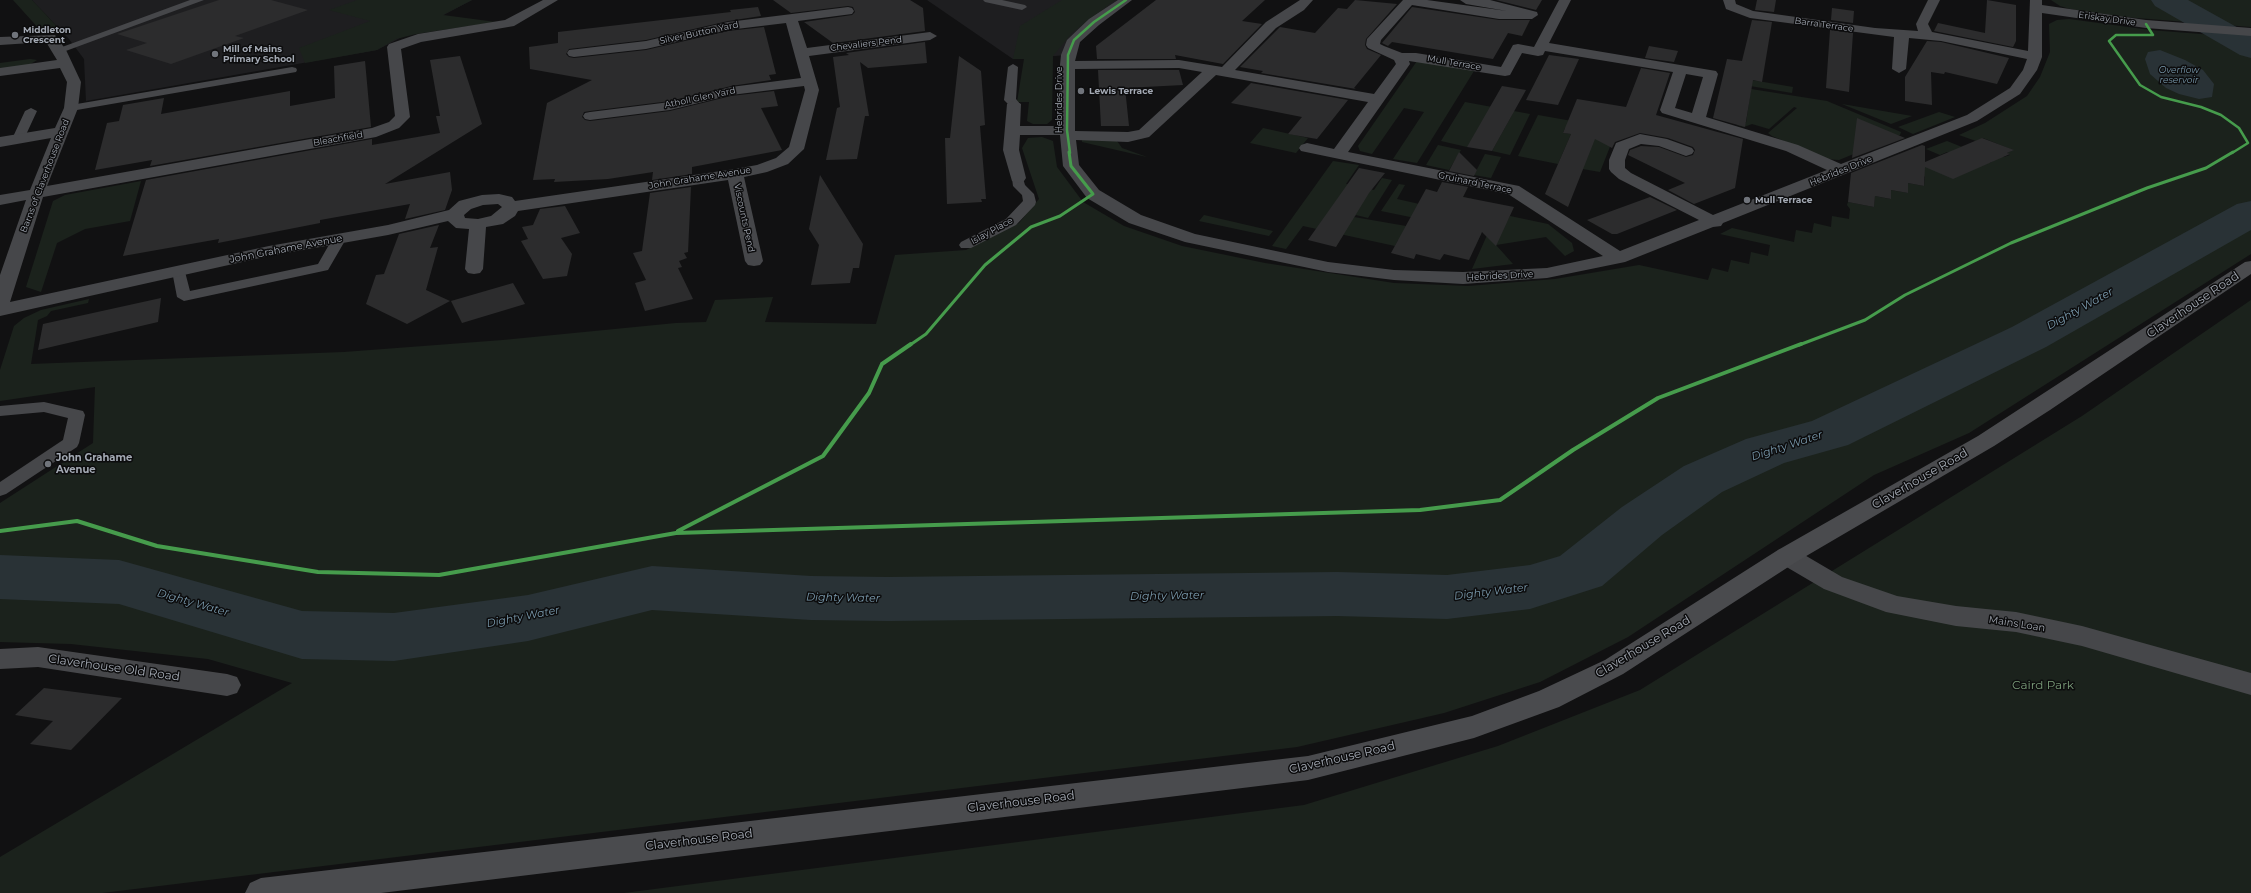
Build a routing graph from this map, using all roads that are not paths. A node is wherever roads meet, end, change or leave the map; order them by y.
1 (200, 0) edge
2 (552, 0) edge
3 (988, 0) edge
4 (1126, 0) edge
5 (1307, 0) edge
6 (1410, 0) edge
7 (1466, 0) edge
8 (1565, 0) edge
9 (1729, 0) edge
10 (1934, 0) edge
11 (2036, 4) edge
12 (1022, 7) dead end
13 (848, 12) dead end
14 (1532, 15) junction
15 (791, 18) junction
16 (1556, 19) junction
17 (2251, 32) edge
18 (1898, 34) junction
19 (1926, 35) junction
20 (930, 36) dead end
21 (0, 41) edge
22 (1541, 46) junction
23 (36, 52) dead end
24 (574, 53) dead end
25 (801, 53) junction
26 (62, 56) junction
27 (1400, 57) junction
28 (2035, 57) junction
29 (1067, 65) junction
30 (1013, 67) dead end
31 (1681, 69) junction
32 (1898, 69) dead end
33 (292, 70) dead end
34 (1219, 71) junction
35 (0, 72) edge
36 (810, 80) junction
37 (1378, 99) junction
38 (1014, 104) joint
39 (71, 108) junction
40 (31, 111) dead end
41 (590, 116) dead end
42 (1698, 119) junction
43 (1014, 131) junction
44 (61, 132) junction
45 (1067, 132) junction
46 (18, 139) junction
47 (0, 142) edge
48 (1307, 148) dead end
49 (1686, 151) dead end
50 (1338, 154) junction
51 (1842, 171) junction
52 (735, 174) junction
53 (1018, 178) joint
54 (36, 194) junction
55 (0, 200) edge
56 (511, 208) junction
57 (455, 214) junction
58 (1715, 222) junction
59 (478, 224) junction
60 (339, 239) junction
61 (966, 245) dead end
62 (1620, 258) junction
63 (754, 261) dead end
64 (2251, 266) edge
65 (474, 268) dead end
66 (179, 271) junction
67 (3, 284) edge
68 (0, 303) edge
69 (0, 310) edge
70 (0, 411) edge
71 (0, 490) edge
72 (1787, 556) junction
73 (0, 659) edge
74 (2251, 684) edge
75 (227, 685) dead end
76 (261, 893) edge

1 - 26 lane
2 - 54 street, Bleachfield
3 - 12 lane
4 - 29 street, Hebrides Drive
5 - 34 street
6 - 14 street
6 - 27 street
7 - 14 street
8 - 16 street
9 - 18 street, Barra Terrace
10 - 19 street
11 - 17 street, Eriskay Drive
11 - 28 street, Hebrides Drive
13 - 15 street, Silver Button Yard
14 - 16 street
15 - 24 street, Silver Button Yard
15 - 25 street, John Grahame Avenue
16 - 22 street
18 - 19 street, Barra Terrace
18 - 32 street
19 - 28 street, Barra Terrace
20 - 25 street, Chevaliers Pend
21 - 26 street, Barns of Claverhouse Road
22 - 27 street, Mull Terrace
22 - 31 street, Mull Terrace
23 - 26 street
25 - 36 street, John Grahame Avenue
26 - 35 street
26 - 39 street, Barns of Claverhouse Road
27 - 37 street
28 - 51 street, Hebrides Drive
29 - 34 street
29 - 45 street, Hebrides Drive
30 - 38 lane, Islay Place
31 - 42 street
31 - 42 street, Mull Terrace
33 - 39 lane
34 - 37 street
34 - 45 street
36 - 41 street, Atholl Glen Yard
36 - 52 street, John Grahame Avenue
37 - 50 street
38 - 43 street, Islay Place
39 - 44 street, Barns of Claverhouse Road
40 - 46 lane
42 - 51 street
43 - 45 street
43 - 53 street, Islay Place
44 - 46 street
44 - 54 street, Barns of Claverhouse Road
45 - 62 street, Hebrides Drive
46 - 47 street
48 - 50 street, Gruinard Terrace
49 - 58 street
50 - 62 street, Gruinard Terrace
51 - 58 street, Hebrides Drive
52 - 56 street, John Grahame Avenue
52 - 63 street, Viscounts Pend
53 - 61 lane, Islay Place
54 - 55 street
54 - 67 street, Barns of Claverhouse Road
56 - 57 street, John Grahame Avenue
56 - 59 street
57 - 59 street
57 - 60 street, John Grahame Avenue
58 - 62 street, Hebrides Drive
59 - 65 street
60 - 66 street, John Grahame Avenue
60 - 66 lane
64 - 72 street, Claverhouse Road
66 - 69 street, John Grahame Avenue
67 - 68 street, Barns of Claverhouse Road
70 - 71 lane
72 - 74 street, Mains Loan
72 - 76 street, Claverhouse Road
73 - 75 street, Claverhouse Old Road

